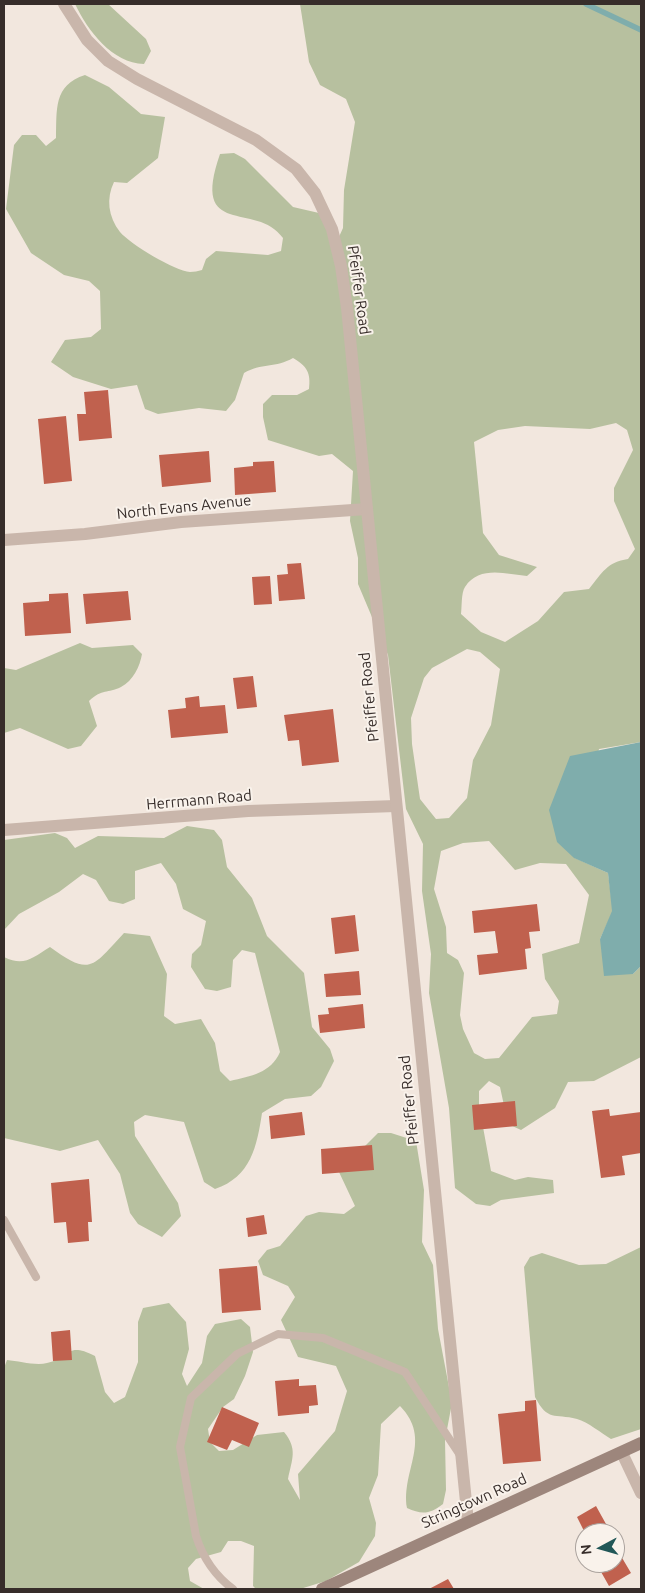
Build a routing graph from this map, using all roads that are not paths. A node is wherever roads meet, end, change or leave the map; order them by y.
1 (64, 4) edge
2 (367, 509) junction
3 (5, 538) edge
4 (396, 806) junction
5 (4, 830) edge
6 (4, 1220) edge
7 (36, 1277) dead end
8 (641, 1444) edge
9 (622, 1453) junction
10 (463, 1460) junction
11 (641, 1493) edge
12 (468, 1522) junction
13 (233, 1589) edge
14 (322, 1589) edge

1 - 2 street, Pfeiffer Road
2 - 3 street, North Evans Avenue
2 - 4 street, Pfeiffer Road
4 - 5 street, Herrmann Road
4 - 10 street, Pfeiffer Road
6 - 7 lane
8 - 9 main road, Stringtown Road
9 - 11 street
9 - 12 main road, Stringtown Road
10 - 12 street, Pfeiffer Road
10 - 13 lane
12 - 14 main road, Stringtown Road

